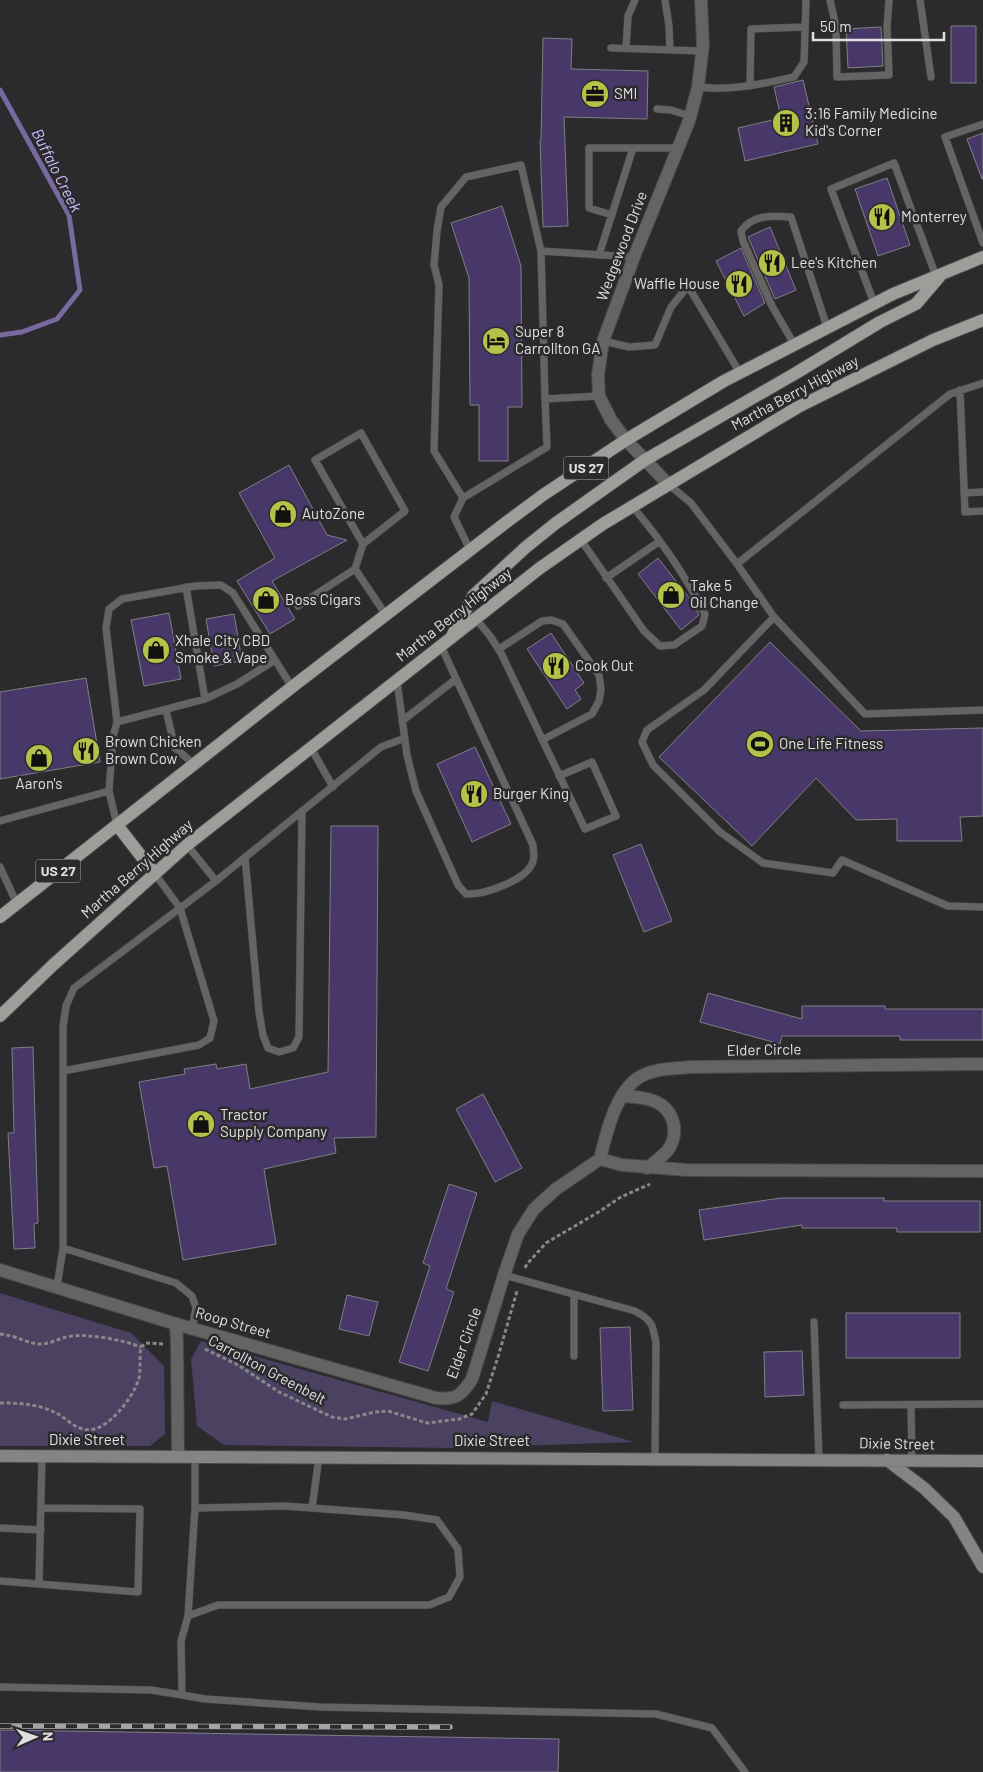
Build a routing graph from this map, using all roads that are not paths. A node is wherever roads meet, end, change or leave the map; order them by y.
1 (636, 0) edge
2 (665, 0) edge
3 (701, 0) edge
4 (806, 0) edge
5 (830, 0) edge
6 (889, 0) edge
7 (920, 0) edge
8 (805, 27) junction
9 (611, 48) dead end
10 (626, 48) junction
11 (670, 50) junction
12 (702, 51) junction
13 (930, 76) dead end
14 (750, 86) junction
15 (698, 87) junction
16 (656, 109) dead end
17 (690, 116) junction
18 (983, 124) edge
19 (633, 148) junction
20 (678, 148) junction
21 (612, 215) junction
22 (983, 243) edge
23 (541, 251) junction
24 (599, 254) junction
25 (634, 257) junction
26 (983, 257) edge
27 (939, 275) junction
28 (874, 304) junction
29 (983, 320) edge
30 (827, 327) junction
31 (603, 341) junction
32 (794, 344) junction
33 (740, 373) junction
34 (983, 383) edge
35 (960, 390) junction
36 (599, 396) junction
37 (545, 399) junction
38 (626, 440) junction
39 (645, 460) junction
40 (668, 484) junction
41 (983, 492) edge
42 (964, 493) junction
43 (463, 498) junction
44 (632, 506) junction
45 (983, 512) edge
46 (581, 540) junction
47 (660, 541) junction
48 (363, 544) junction
49 (470, 550) junction
50 (737, 564) junction
51 (355, 569) junction
52 (606, 578) junction
53 (186, 587) junction
54 (298, 606) dead end
55 (386, 615) junction
56 (774, 617) junction
57 (476, 619) junction
58 (446, 642) junction
59 (499, 649) junction
60 (275, 660) junction
61 (456, 678) junction
62 (397, 681) junction
63 (292, 687) junction
64 (205, 699) junction
65 (166, 710) junction
66 (983, 710) edge
67 (402, 721) junction
68 (117, 722) junction
69 (405, 738) junction
70 (542, 740) junction
71 (311, 748) junction
72 (194, 764) junction
73 (559, 776) junction
74 (333, 787) junction
75 (109, 791) junction
76 (302, 812) junction
77 (0, 821) edge
78 (117, 825) junction
79 (187, 845) junction
80 (244, 857) junction
81 (0, 869) edge
82 (154, 874) junction
83 (216, 881) junction
84 (17, 904) junction
85 (983, 907) edge
86 (180, 908) junction
87 (0, 917) edge
88 (0, 1016) edge
89 (983, 1064) edge
90 (63, 1071) junction
91 (623, 1096) junction
92 (600, 1159) junction
93 (647, 1168) junction
94 (983, 1172) edge
95 (64, 1248) junction
96 (0, 1270) edge
97 (504, 1275) junction
98 (57, 1287) junction
99 (574, 1295) junction
100 (814, 1322) dead end
101 (176, 1324) junction
102 (192, 1329) junction
103 (574, 1356) dead end
104 (458, 1397) joint
105 (983, 1404) edge
106 (843, 1405) dead end
107 (911, 1405) junction
108 (0, 1456) edge
109 (42, 1456) junction
110 (178, 1456) junction
111 (195, 1456) junction
112 (319, 1457) junction
113 (655, 1458) junction
114 (820, 1459) junction
115 (887, 1460) junction
116 (912, 1460) junction
117 (983, 1461) edge
118 (41, 1508) junction
119 (195, 1508) junction
120 (312, 1508) junction
121 (0, 1528) edge
122 (40, 1530) junction
123 (983, 1566) edge
124 (0, 1581) edge
125 (39, 1584) junction
126 (188, 1616) junction
127 (0, 1687) edge
128 (182, 1694) junction
129 (745, 1772) edge

1 - 10 lane
2 - 11 lane
3 - 12 street, Wedgewood Drive
4 - 8 lane
5 - 6 lane
7 - 13 lane
8 - 14 lane
8 - 14 lane
9 - 10 lane
10 - 11 lane
11 - 12 lane
12 - 15 street, Wedgewood Drive
14 - 15 lane
15 - 17 street, Wedgewood Drive
16 - 17 lane
17 - 20 street, Wedgewood Drive
18 - 22 lane
19 - 20 lane
19 - 21 lane
19 - 21 lane
20 - 25 street, Wedgewood Drive
21 - 24 lane
23 - 24 lane
23 - 37 lane
23 - 43 lane
24 - 25 lane
25 - 31 street, Wedgewood Drive
26 - 27 main road, US 27
27 - 28 main road, US 27
27 - 28 lane
27 - 39 main road
28 - 30 main road, US 27
29 - 40 main road, Martha Berry Highway
30 - 32 main road, US 27
30 - 32 lane
31 - 33 lane
31 - 36 street, Wedgewood Drive
32 - 33 main road, US 27
33 - 38 main road, US 27
34 - 35 lane
35 - 42 lane
35 - 50 lane
36 - 37 lane
36 - 38 street, Wedgewood Drive
37 - 43 lane
38 - 39 street, Wedgewood Drive
38 - 49 main road, US 27
39 - 40 street, Wedgewood Drive
39 - 58 main road
40 - 44 main road, Martha Berry Highway
40 - 50 lane
41 - 42 lane
42 - 45 lane
43 - 49 lane
44 - 46 main road, Martha Berry Highway
44 - 47 lane
46 - 52 lane
46 - 57 main road, Martha Berry Highway
47 - 52 lane
47 - 52 lane
48 - 48 lane
48 - 51 lane
49 - 55 main road, US 27
50 - 56 lane
51 - 54 lane
51 - 55 lane
53 - 60 lane
53 - 64 lane
53 - 68 lane
55 - 63 main road, US 27
56 - 66 lane
56 - 85 lane
57 - 58 main road, Martha Berry Highway
57 - 59 lane
58 - 61 lane
58 - 62 main road, Martha Berry Highway
59 - 70 lane
59 - 70 lane
60 - 63 lane
60 - 64 lane
61 - 67 lane
61 - 69 lane
62 - 67 lane
62 - 71 main road, Martha Berry Highway
63 - 72 main road, US 27
64 - 65 lane
65 - 68 lane
65 - 72 lane
67 - 69 lane
68 - 75 lane
69 - 74 lane
70 - 73 lane
71 - 74 lane
71 - 79 main road, Martha Berry Highway
72 - 78 main road, US 27
73 - 73 lane
74 - 76 lane
75 - 77 lane
75 - 78 lane
76 - 80 lane
76 - 80 lane
78 - 82 main road
78 - 84 main road, US 27
79 - 82 main road, Martha Berry Highway
79 - 83 lane
80 - 83 lane
81 - 84 lane
82 - 86 lane
82 - 88 main road, Martha Berry Highway
83 - 86 lane
84 - 87 main road, US 27
86 - 90 lane
86 - 90 lane
89 - 91 street, Elder Circle
90 - 95 lane
91 - 92 street, Elder Circle
91 - 93 street
92 - 93 street
92 - 97 street, Elder Circle
93 - 94 street
95 - 98 lane
95 - 102 lane
96 - 98 street, Roop Street
97 - 99 lane
97 - 104 street, Elder Circle
98 - 101 street, Roop Street
99 - 103 lane
99 - 113 lane
100 - 114 lane
101 - 102 street, Roop Street
101 - 110 street
102 - 104 street, Roop Street
105 - 107 lane
106 - 107 lane
107 - 116 lane
108 - 109 street, Dixie Street
109 - 110 street, Dixie Street
109 - 118 lane
110 - 111 street, Dixie Street
111 - 112 street, Dixie Street
111 - 119 lane
112 - 113 street, Dixie Street
112 - 120 lane
113 - 114 street, Dixie Street
114 - 115 street, Dixie Street
115 - 116 street, Dixie Street
115 - 123 street
116 - 117 street, Dixie Street
118 - 122 lane
118 - 125 lane
119 - 120 lane
119 - 126 lane
120 - 126 lane
121 - 122 lane
122 - 125 lane
124 - 125 lane
126 - 128 lane
127 - 128 lane
128 - 129 lane

